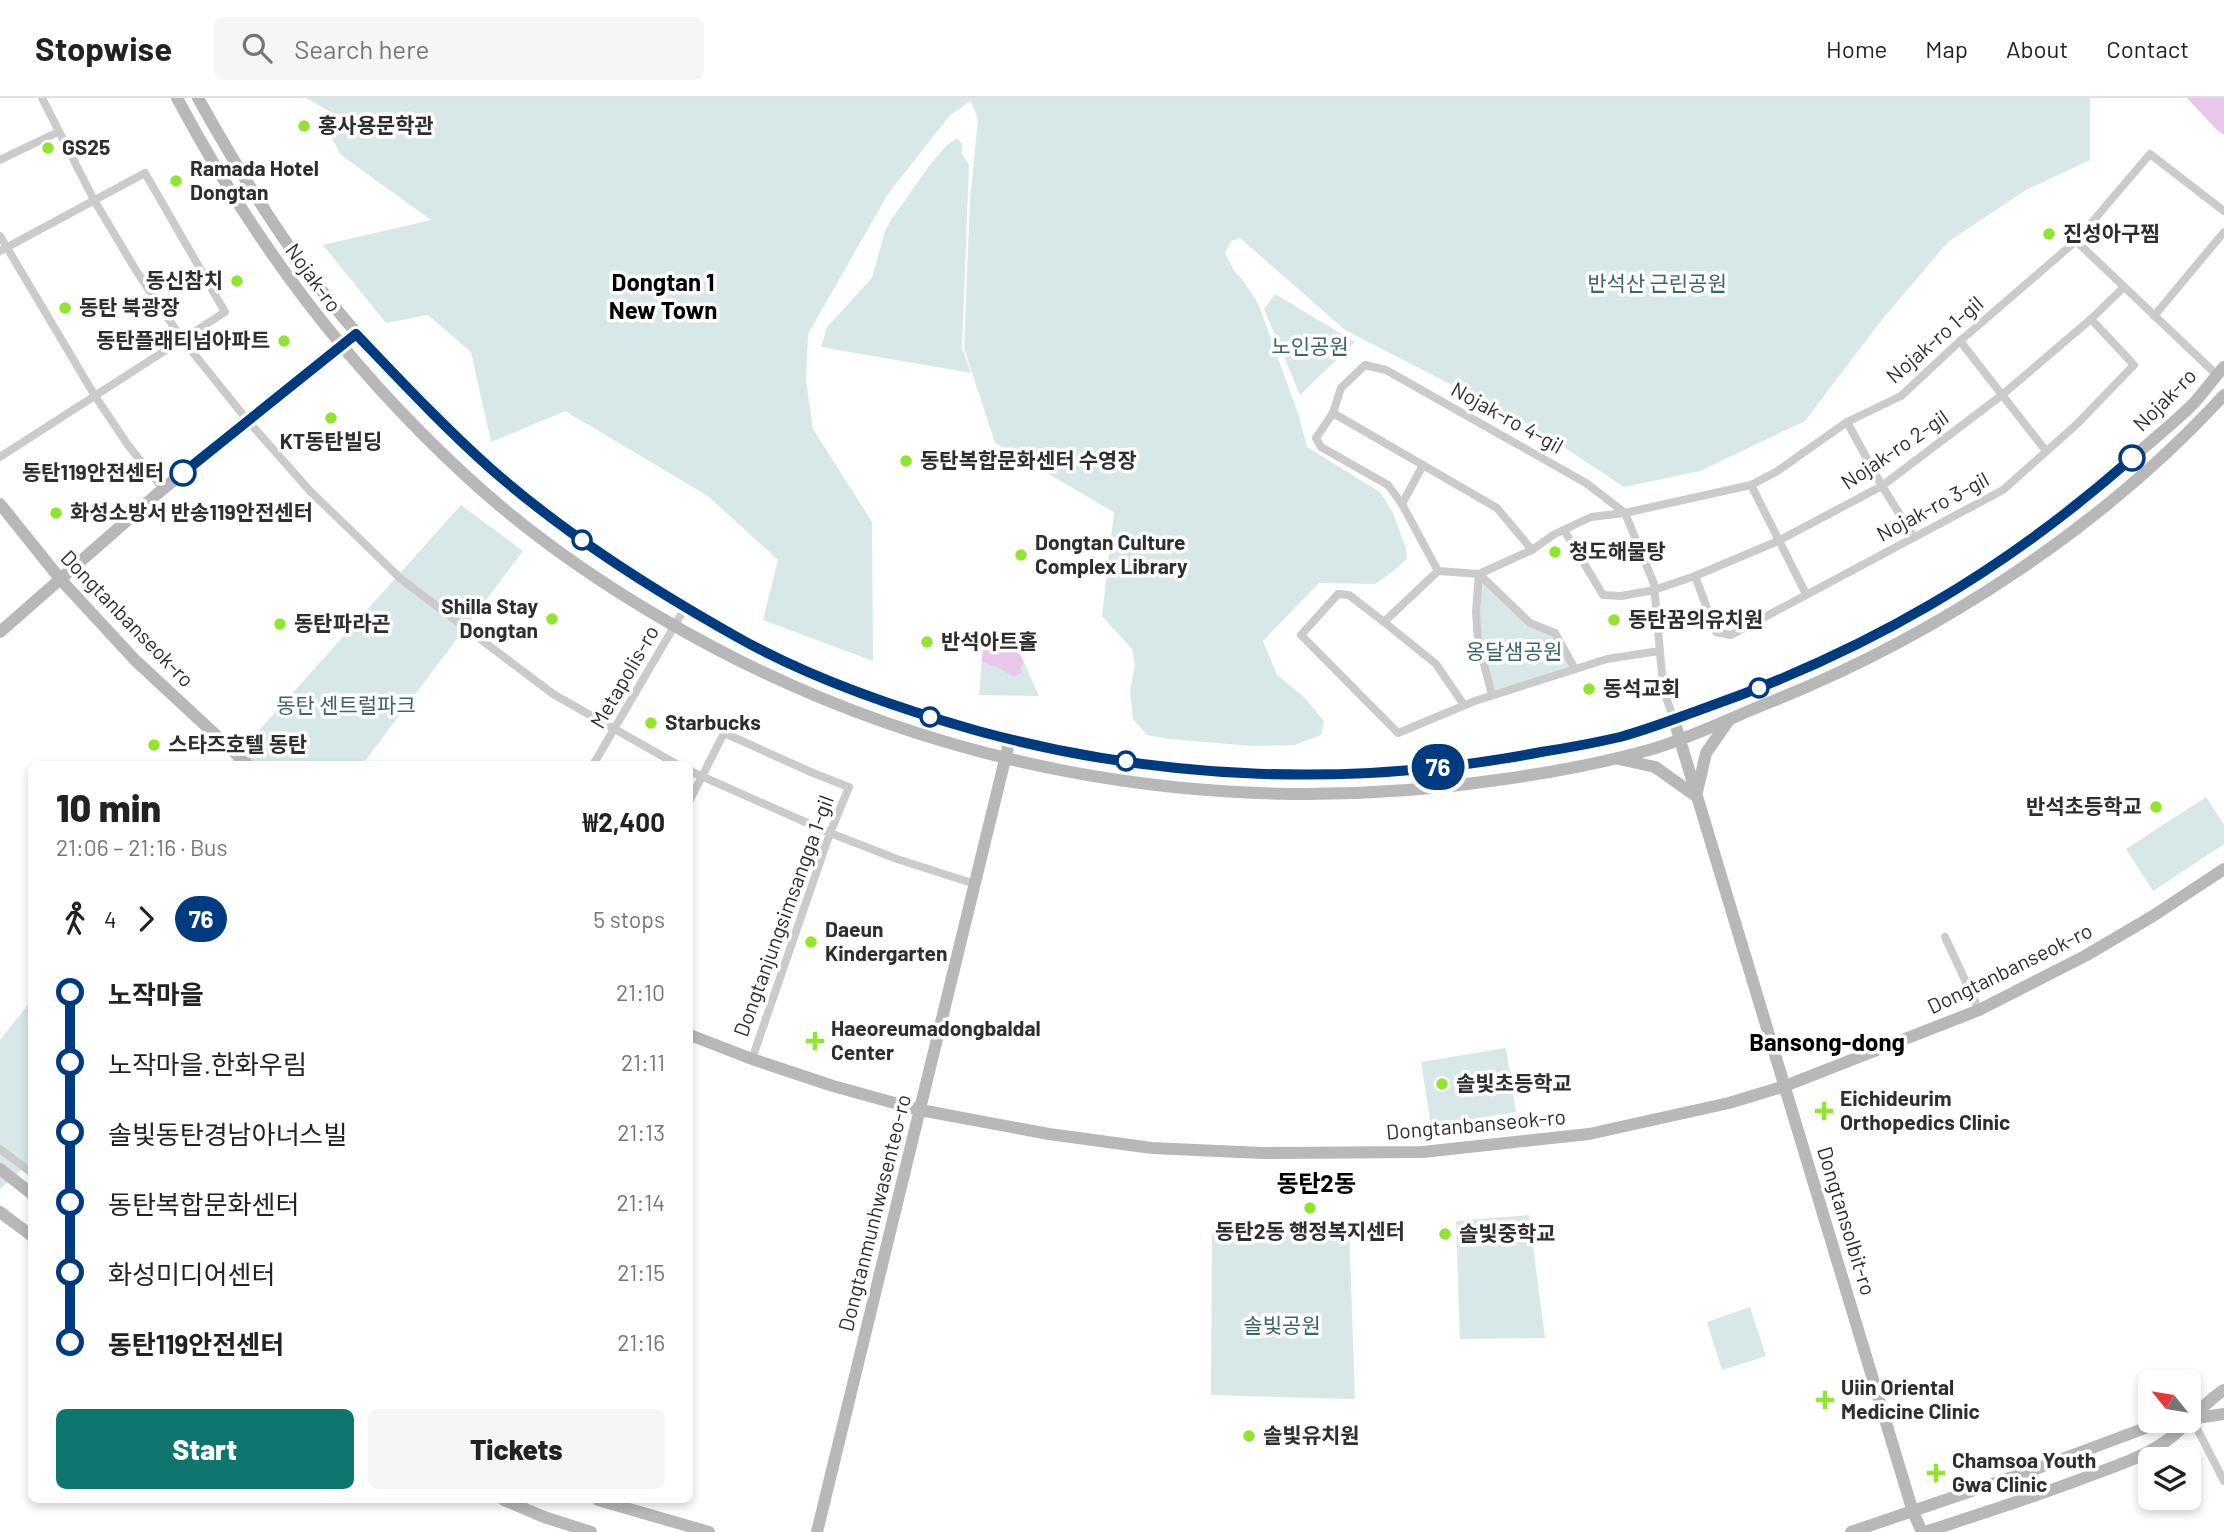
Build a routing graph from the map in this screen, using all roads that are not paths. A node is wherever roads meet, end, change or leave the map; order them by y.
1 (42, 98) edge
2 (177, 98) edge
3 (198, 98) edge
4 (58, 132) junction
5 (0, 160) edge
6 (94, 200) junction
7 (2224, 211) edge
8 (2224, 232) edge
9 (0, 236) edge
10 (2076, 241) junction
11 (3, 250) edge
12 (316, 283) junction
13 (2124, 287) junction
14 (301, 295) junction
15 (2154, 316) junction
16 (2091, 319) junction
17 (356, 334) junction
18 (182, 339) junction
19 (1961, 341) junction
20 (341, 346) junction
21 (2222, 374) edge
22 (412, 393) junction
23 (2002, 395) junction
24 (95, 396) junction
25 (2224, 396) edge
26 (397, 408) junction
27 (1333, 413) junction
28 (248, 421) junction
29 (1847, 422) junction
30 (2172, 423) junction
31 (2185, 436) junction
32 (2046, 451) junction
33 (0, 457) edge
34 (1423, 465) junction
35 (1751, 485) junction
36 (1882, 486) junction
37 (163, 489) junction
38 (0, 504) edge
39 (1402, 504) junction
40 (1625, 513) junction
41 (1564, 530) junction
42 (1914, 537) junction
43 (1779, 541) junction
44 (1532, 550) junction
45 (1438, 571) junction
46 (1479, 574) junction
47 (1696, 576) junction
48 (61, 580) junction
49 (1654, 590) junction
50 (1806, 594) junction
51 (687, 606) junction
52 (1384, 622) junction
53 (675, 626) junction
54 (0, 632) edge
55 (738, 638) junction
56 (1659, 651) junction
57 (728, 655) junction
58 (1575, 669) junction
59 (1492, 695) junction
60 (1724, 702) junction
61 (1464, 705) junction
62 (1730, 719) junction
63 (1674, 720) junction
64 (946, 722) junction
65 (614, 730) junction
66 (1615, 738) junction
67 (1010, 739) junction
68 (1679, 739) junction
69 (940, 740) junction
70 (1075, 753) junction
71 (1005, 758) junction
72 (1616, 758) junction
73 (243, 761) edge
74 (595, 761) edge
75 (671, 761) edge
76 (1070, 772) junction
77 (693, 773) edge
78 (701, 778) junction
79 (693, 794) edge
80 (1696, 796) junction
81 (830, 833) junction
82 (2224, 869) edge
83 (975, 884) junction
84 (1945, 937) dead end
85 (1979, 1010) junction
86 (693, 1036) edge
87 (752, 1059) junction
88 (1784, 1086) junction
89 (920, 1110) junction
90 (0, 1149) edge
91 (0, 1169) edge
92 (28, 1170) edge
93 (28, 1191) edge
94 (0, 1212) edge
95 (28, 1233) edge
96 (2224, 1390) edge
97 (2202, 1408) edge
98 (2224, 1413) edge
99 (2202, 1417) edge
100 (2138, 1431) edge
101 (2175, 1433) edge
102 (2198, 1433) edge
103 (2224, 1481) edge
104 (511, 1503) edge
105 (608, 1503) edge
106 (1913, 1512) junction
107 (591, 1532) edge
108 (709, 1532) edge
109 (817, 1532) edge
110 (1851, 1532) edge
111 (1923, 1532) edge

1 - 4 street
2 - 14 street, Nojak-ro
3 - 12 street, Nojak-ro
4 - 5 street
4 - 6 street
6 - 11 street
6 - 18 street
6 - 18 street
7 - 10 street, Nojak-ro 1-gil
8 - 15 street
9 - 11 street
10 - 13 street
10 - 19 street, Nojak-ro 1-gil
11 - 24 street
12 - 14 street
12 - 17 street, Nojak-ro
13 - 15 street
13 - 16 street, Nojak-ro 2-gil
14 - 20 street, Nojak-ro
15 - 21 street
16 - 23 street, Nojak-ro 2-gil
16 - 32 street, Nojak-ro 3-gil
17 - 20 street
17 - 22 street, Nojak-ro
18 - 24 street
18 - 28 street
19 - 23 street
19 - 29 street, Nojak-ro 1-gil
20 - 26 street, Nojak-ro
20 - 28 street
21 - 30 street, Nojak-ro
22 - 26 street
22 - 51 street, Nojak-ro
23 - 32 street
23 - 36 street, Nojak-ro 2-gil
24 - 33 street
24 - 37 street
25 - 31 street, Nojak-ro
26 - 53 street, Nojak-ro
27 - 34 street
27 - 39 street
27 - 40 street, Nojak-ro 4-gil
28 - 37 street
28 - 65 street
29 - 35 street, Nojak-ro 1-gil
29 - 36 street
30 - 31 street
30 - 60 street, Nojak-ro
31 - 62 street, Nojak-ro
32 - 42 street, Nojak-ro 3-gil
34 - 39 street
34 - 44 street
35 - 40 street, Nojak-ro 1-gil
35 - 43 street
36 - 42 street
36 - 43 street, Nojak-ro 2-gil
37 - 48 street
38 - 48 street, Dongtanbanseok-ro
39 - 45 street
40 - 41 street
40 - 49 street
41 - 44 street
41 - 49 street
42 - 50 street, Nojak-ro 3-gil
43 - 47 street, Nojak-ro 2-gil
43 - 50 street
44 - 46 street
45 - 46 street
45 - 52 street
46 - 58 street
46 - 59 street
47 - 49 street, Nojak-ro 2-gil
47 - 50 street, Nojak-ro 3-gil
48 - 54 street
48 - 73 street, Dongtanbanseok-ro
49 - 56 street
51 - 53 street, Metapolis-ro
51 - 55 street, Nojak-ro
52 - 61 street
52 - 61 street
53 - 57 street, Nojak-ro
53 - 65 street, Metapolis-ro
55 - 57 street
55 - 64 street, Nojak-ro
56 - 58 street
56 - 63 street
57 - 69 street, Nojak-ro
58 - 59 street
59 - 61 street
60 - 62 street
60 - 63 street, Nojak-ro
62 - 68 street, Nojak-ro
62 - 80 street
63 - 66 street, Nojak-ro
63 - 68 street, Dongtansolbit-ro
64 - 67 street, Nojak-ro
64 - 69 street
65 - 74 street, Metapolis-ro
65 - 75 street
66 - 70 street, Nojak-ro
66 - 72 street
67 - 70 street, Nojak-ro
67 - 71 street, Dongtanmunhwasenteo-ro
68 - 72 street, Nojak-ro
68 - 80 street, Dongtansolbit-ro
69 - 71 street, Nojak-ro
70 - 76 street
71 - 76 street, Nojak-ro
71 - 83 street, Dongtanmunhwasenteo-ro
72 - 76 street, Nojak-ro
72 - 80 street
77 - 78 street
78 - 79 street, Dongtanjungsimsangga 1-gil
78 - 81 street
78 - 81 street, Dongtanjungsimsangga 1-gil
80 - 88 street, Dongtansolbit-ro
81 - 83 street
81 - 87 street, Dongtanjungsimsangga 1-gil
82 - 85 street, Dongtanbanseok-ro
83 - 89 street, Dongtanmunhwasenteo-ro
84 - 85 street
85 - 88 street, Dongtanbanseok-ro
86 - 87 street, Dongtanbanseok-ro
87 - 89 street, Dongtanbanseok-ro
88 - 89 street, Dongtanbanseok-ro
88 - 106 street, Dongtansolbit-ro
89 - 109 street, Dongtanmunhwasenteo-ro
90 - 92 street
91 - 93 street
94 - 95 street
96 - 97 street
98 - 99 street
100 - 106 street
101 - 111 street
102 - 103 street
104 - 107 street
105 - 108 street
106 - 110 street
106 - 111 street, Dongtansolbit-ro

